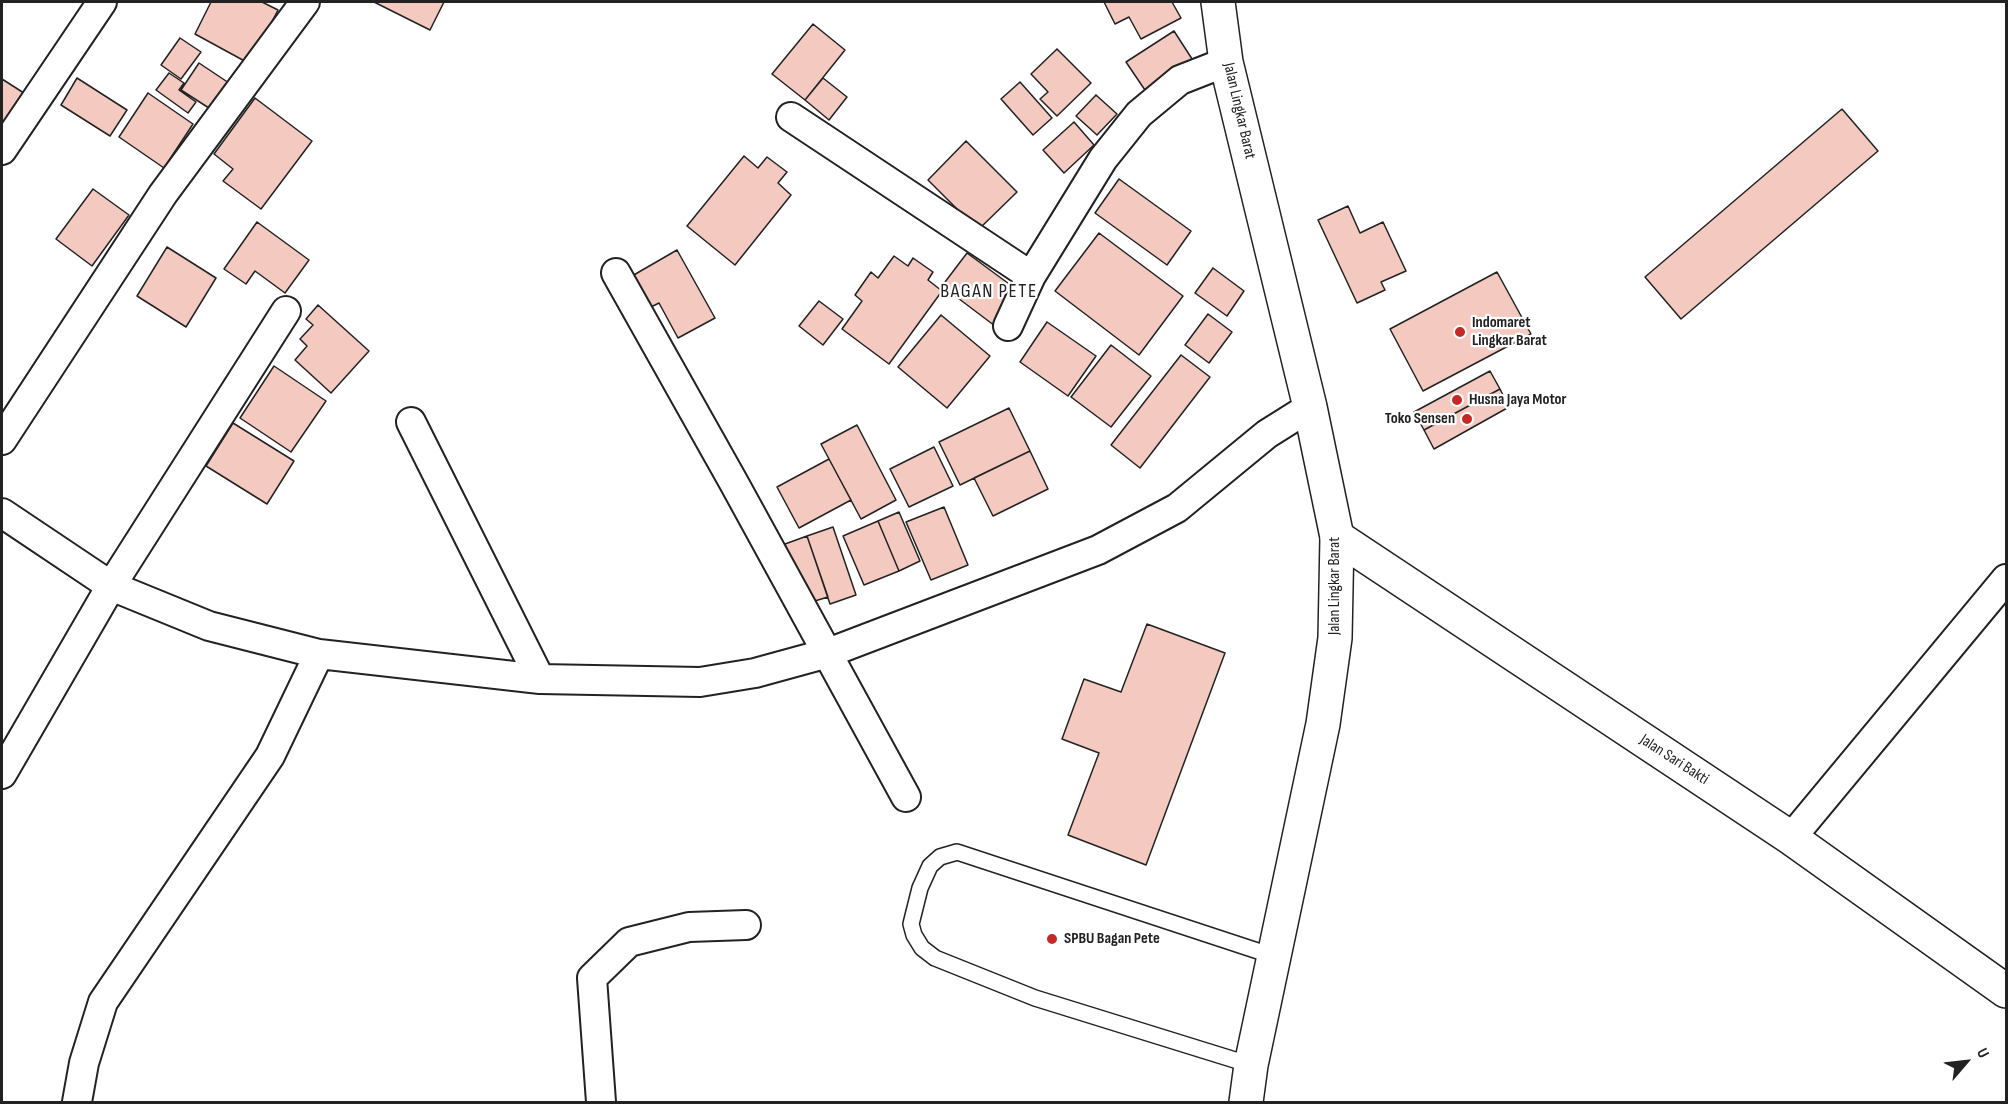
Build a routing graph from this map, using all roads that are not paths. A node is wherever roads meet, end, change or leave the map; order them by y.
1 (102, 2) edge
2 (304, 2) edge
3 (1218, 2) edge
4 (1226, 62) junction
5 (791, 117) dead end
6 (2, 150) edge
7 (616, 273) dead end
8 (1031, 276) junction
9 (286, 311) dead end
10 (1008, 326) dead end
11 (1310, 407) junction
12 (411, 422) dead end
13 (2, 440) edge
14 (2, 513) edge
15 (1337, 537) junction
16 (2007, 579) edge
17 (111, 586) junction
18 (828, 653) junction
19 (319, 654) junction
20 (540, 679) junction
21 (2, 774) edge
22 (906, 797) dead end
23 (1791, 838) junction
24 (746, 924) dead end
25 (1273, 956) junction
26 (2007, 991) edge
27 (1251, 1065) junction
28 (77, 1102) edge
29 (601, 1102) edge
30 (1246, 1102) edge

1 - 6 street
2 - 13 street
3 - 4 main road, Jalan Lingkar Barat
4 - 8 street
4 - 11 main road, Jalan Lingkar Barat
5 - 8 street
7 - 18 street
8 - 10 street
9 - 17 street
11 - 15 main road, Jalan Lingkar Barat
11 - 18 street
12 - 20 street
14 - 17 street
15 - 23 main road, Jalan Sari Bakti
15 - 25 main road, Jalan Lingkar Barat
16 - 23 street
17 - 19 street
17 - 21 street
18 - 20 street
18 - 22 street
19 - 20 street
19 - 28 street
23 - 26 main road, Jalan Sari Bakti
24 - 29 street
25 - 27 main road, Jalan Lingkar Barat
25 - 27 lane
27 - 30 main road, Jalan Lingkar Barat

